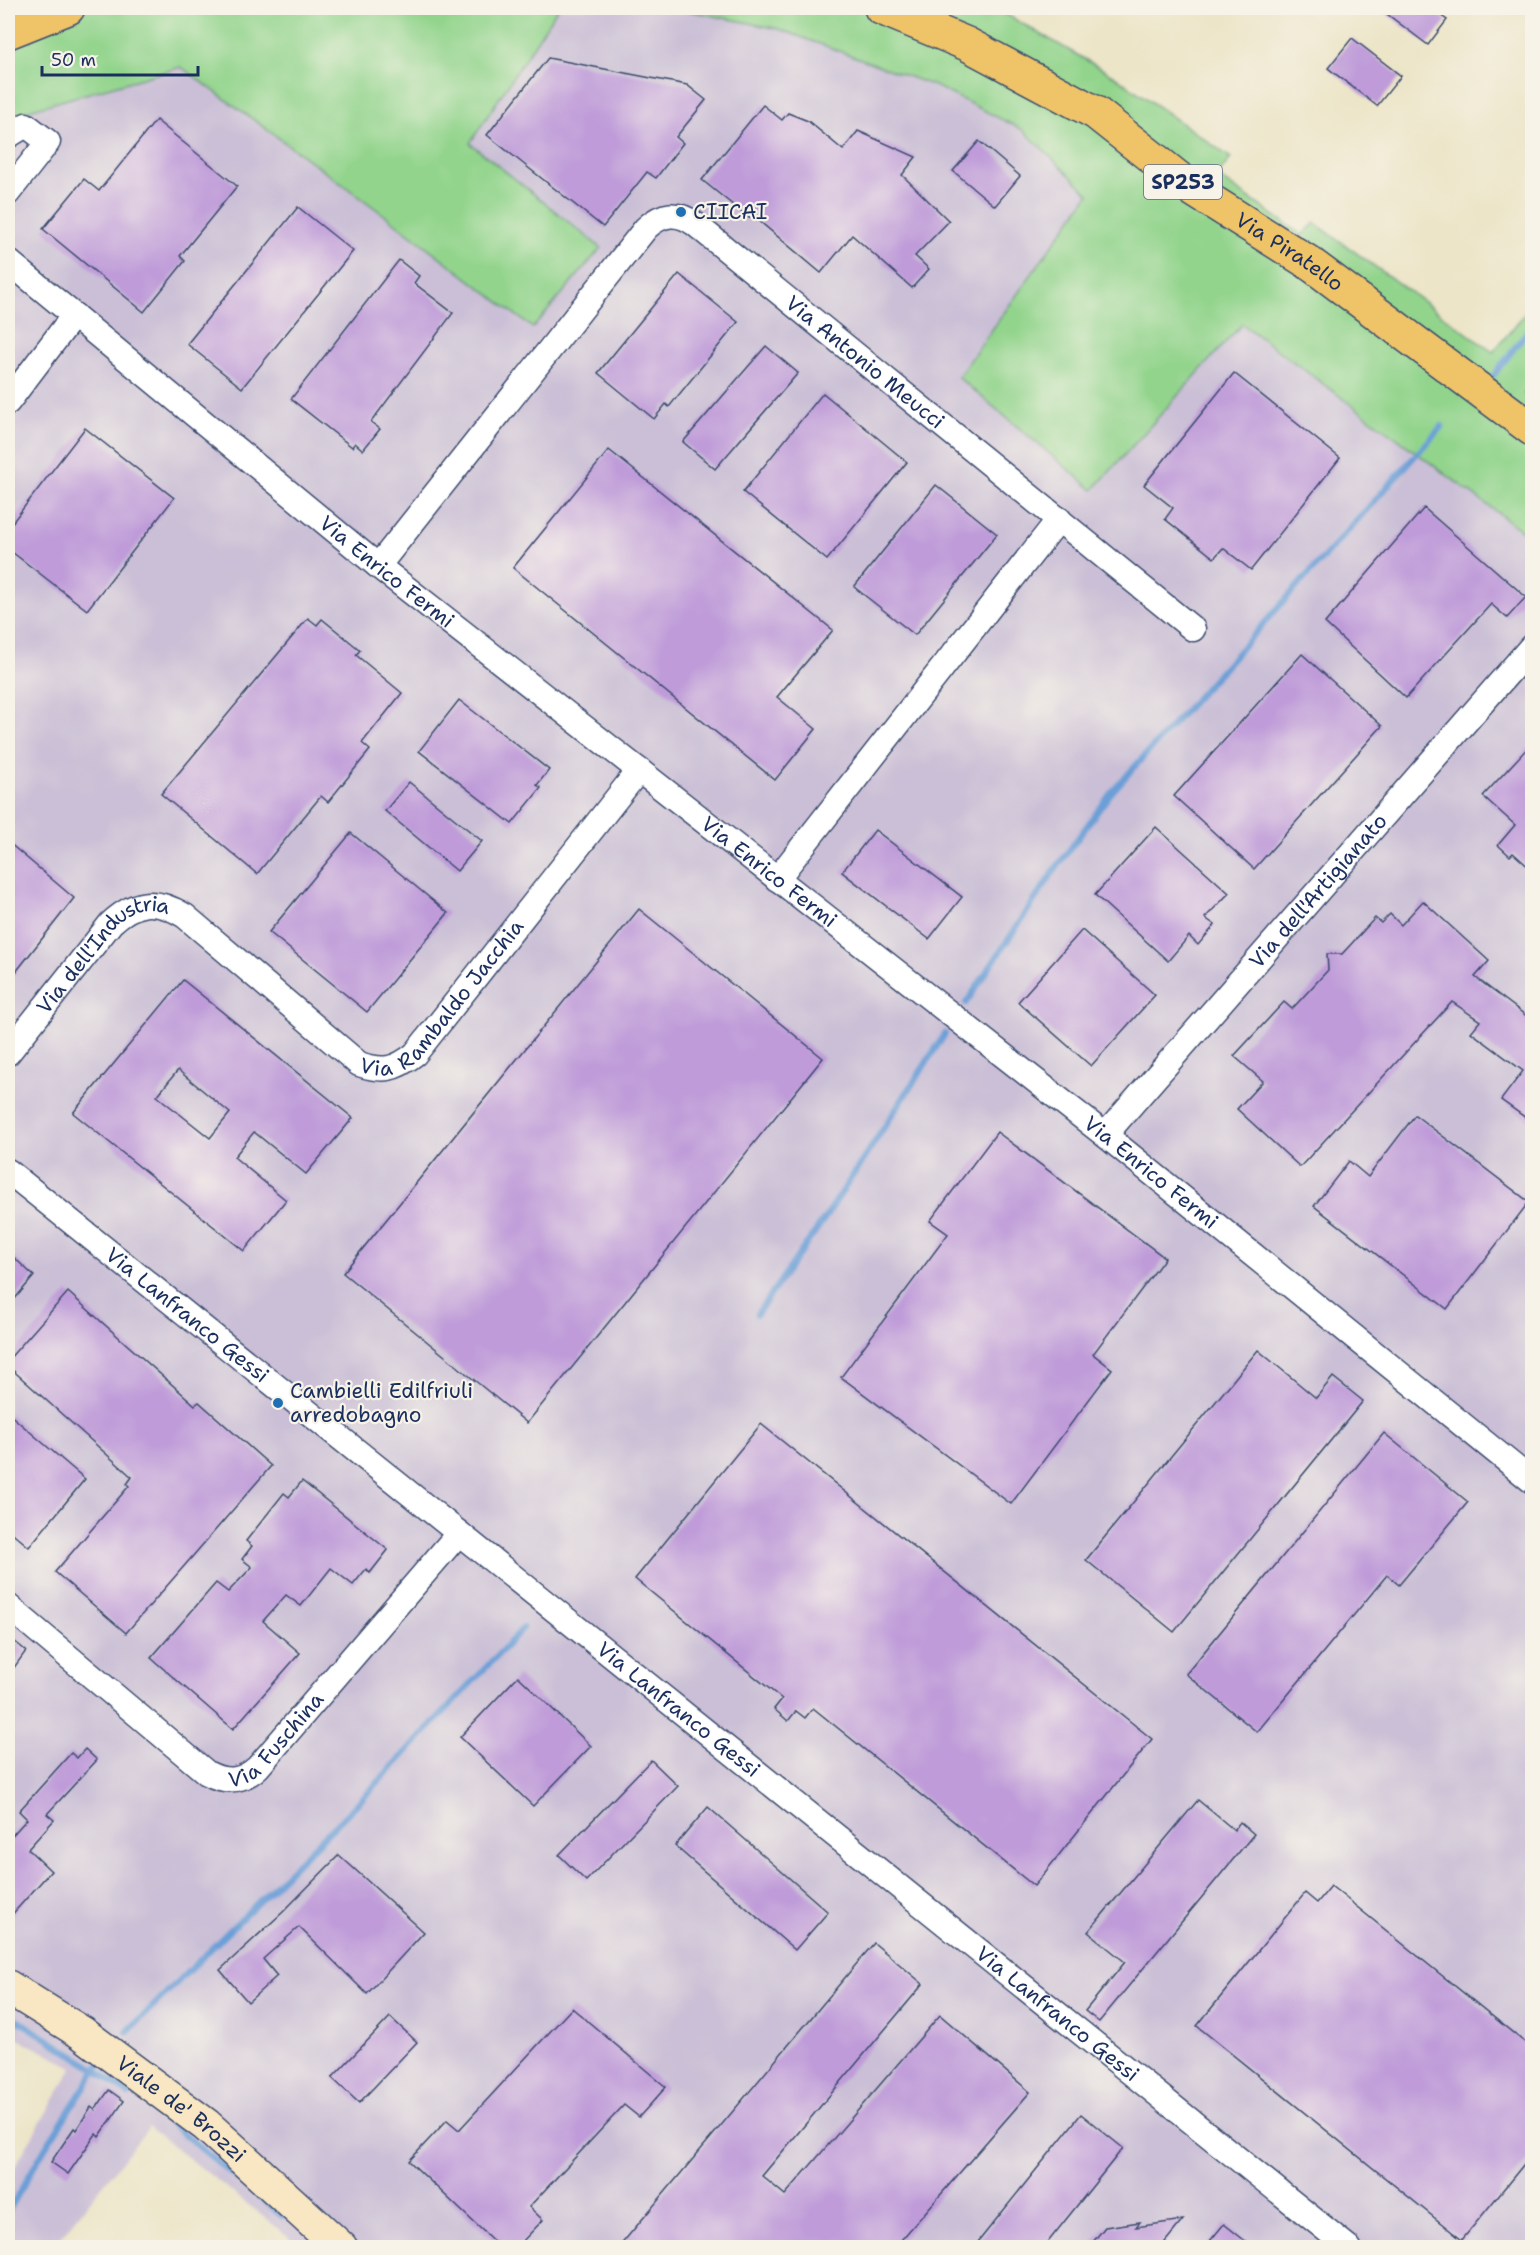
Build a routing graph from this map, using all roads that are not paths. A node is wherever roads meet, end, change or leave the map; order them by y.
1 (68, 8) edge
2 (881, 8) edge
3 (8, 32) edge
4 (8, 136) edge
5 (8, 193) edge
6 (8, 261) edge
7 (74, 315) junction
8 (8, 402) edge
9 (1533, 429) edge
10 (1059, 519) junction
11 (378, 566) junction
12 (1193, 629) dead end
13 (1533, 646) edge
14 (639, 770) junction
15 (777, 879) junction
16 (185, 916) joint
17 (8, 1053) edge
18 (1105, 1135) junction
19 (8, 1171) edge
20 (1533, 1482) edge
21 (459, 1533) junction
22 (8, 1606) edge
23 (8, 1987) edge
24 (341, 2247) edge
25 (1349, 2247) edge

1 - 3 main road
2 - 9 main road, Via Piratello / SP253
4 - 5 street
6 - 7 street, Via Enrico Fermi
7 - 8 street
7 - 11 street, Via Enrico Fermi
10 - 11 street, Via Antonio Meucci
10 - 12 street
10 - 15 street
11 - 14 street, Via Enrico Fermi
13 - 18 street, Via dell'Artigianato
14 - 15 street, Via Enrico Fermi
14 - 16 street, Via Rambaldo Jacchia
15 - 18 street, Via Enrico Fermi
16 - 17 street, Via dell'Industria
18 - 20 street, Via Enrico Fermi
19 - 21 street, Via Lanfranco Gessi
21 - 22 street, Via Fuschina
21 - 25 street, Via Lanfranco Gessi
23 - 24 street, Viale de' Brozzi

